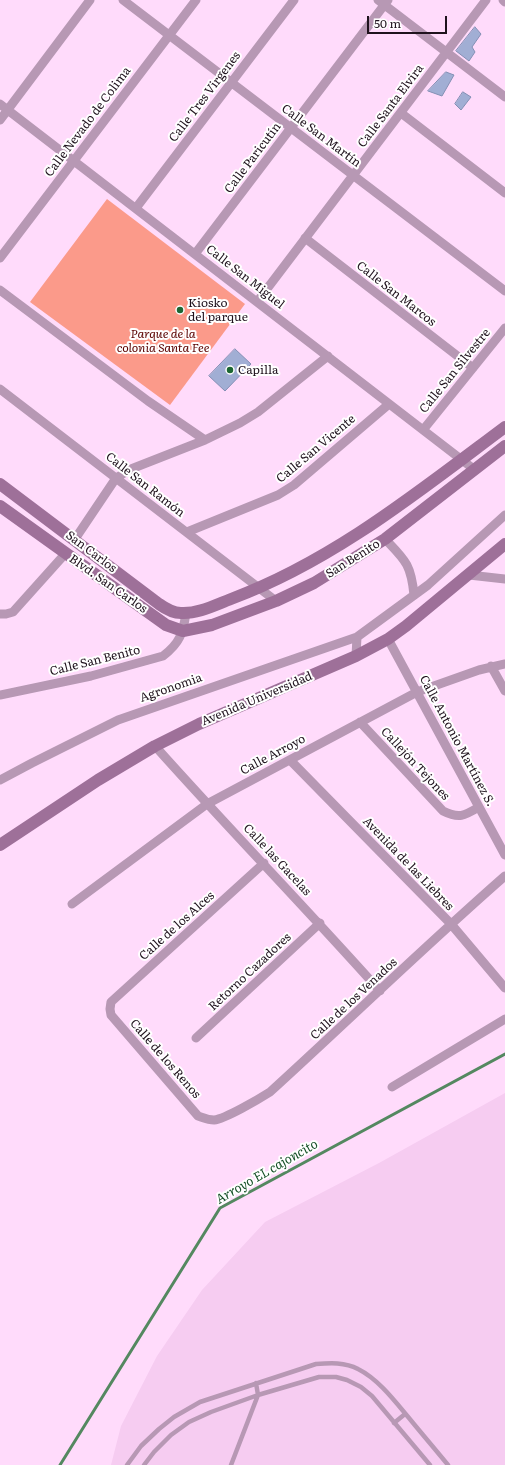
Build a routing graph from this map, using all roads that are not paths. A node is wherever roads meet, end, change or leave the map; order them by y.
1 (90, 0) edge
2 (123, 0) edge
3 (196, 0) edge
4 (294, 0) edge
5 (486, 0) edge
6 (384, 2) edge
7 (169, 35) junction
8 (447, 52) junction
9 (231, 82) junction
10 (505, 97) edge
11 (0, 104) edge
12 (8, 110) junction
13 (401, 112) junction
14 (0, 120) edge
15 (291, 128) junction
16 (74, 161) junction
17 (353, 175) junction
18 (505, 192) edge
19 (136, 208) junction
20 (305, 238) junction
21 (195, 254) junction
22 (0, 258) edge
23 (0, 290) edge
24 (505, 291) edge
25 (257, 302) junction
26 (505, 328) edge
27 (328, 356) junction
28 (473, 368) junction
29 (0, 389) edge
30 (389, 404) junction
31 (505, 427) edge
32 (423, 430) junction
33 (205, 440) junction
34 (505, 446) edge
35 (462, 460) junction
36 (475, 470) junction
37 (116, 478) junction
38 (0, 484) edge
39 (0, 506) edge
40 (505, 515) edge
41 (187, 532) junction
42 (75, 539) junction
43 (385, 539) junction
44 (505, 544) edge
45 (65, 554) junction
46 (469, 575) junction
47 (505, 579) edge
48 (260, 588) junction
49 (414, 595) junction
50 (276, 601) junction
51 (186, 613) junction
52 (0, 614) edge
53 (181, 631) junction
54 (357, 637) junction
55 (388, 639) junction
56 (356, 656) junction
57 (505, 664) edge
58 (491, 666) junction
59 (505, 691) edge
60 (417, 692) junction
61 (0, 695) edge
62 (360, 722) junction
63 (155, 746) junction
64 (290, 760) junction
65 (0, 780) edge
66 (207, 804) junction
67 (479, 807) junction
68 (0, 845) edge
69 (505, 855) edge
70 (264, 863) junction
71 (505, 876) edge
72 (72, 904) dead end
73 (320, 923) junction
74 (451, 924) junction
75 (505, 988) edge
76 (380, 991) junction
77 (110, 1009) joint
78 (505, 1019) edge
79 (196, 1038) dead end
80 (392, 1087) dead end
81 (207, 1120) joint
82 (256, 1383) junction
83 (258, 1395) junction
84 (405, 1414) junction
85 (394, 1423) junction
86 (127, 1465) edge
87 (144, 1465) edge
88 (231, 1465) edge
89 (430, 1465) edge
90 (448, 1465) edge

1 - 12 street
2 - 7 street, Calle San Martín
3 - 7 street, Calle Nevado de Colima
4 - 9 street, Calle Tres Virgenes
5 - 8 street, Calle Santa Elvira
6 - 8 street
6 - 15 street, Calle Paricutín
7 - 9 street, Calle San Martín
7 - 16 street, Calle Nevado de Colima
8 - 10 street
8 - 13 street, Calle Santa Elvira
9 - 15 street, Calle San Martín
9 - 19 street, Calle Tres Virgenes
11 - 12 street, Calle San Miguel
12 - 14 street
12 - 16 street, Calle San Miguel
13 - 17 street, Calle Santa Elvira
13 - 18 street
15 - 17 street, Calle San Martín
15 - 21 street, Calle Paricutín
16 - 19 street, Calle San Miguel
16 - 22 street, Calle Nevado de Colima
17 - 20 street, Calle Santa Elvira
17 - 24 street, Calle San Martín
19 - 21 street, Calle San Miguel
20 - 25 street, Calle Santa Elvira
20 - 28 street, Calle San Marcos
21 - 25 street, Calle San Miguel
23 - 33 street
25 - 27 street, Calle San Miguel
26 - 28 street, Calle San Silvestre
27 - 30 street, Calle San Miguel
27 - 33 street
28 - 32 street, Calle San Silvestre
29 - 37 street, Calle San Ramón
30 - 32 street, Calle San Miguel
30 - 41 street, Calle San Vicente
31 - 35 main road, San Benito
32 - 35 street, Calle San Miguel
33 - 37 street
34 - 36 main road, San Benito
35 - 36 street, Calle San Miguel
35 - 48 main road, San Benito
36 - 43 main road, San Benito
37 - 41 street, Calle San Ramón
37 - 42 street
38 - 42 main road, San Carlos
39 - 45 main road, Blvd. San Carlos
40 - 49 street
41 - 48 street, Calle San Ramón
42 - 51 main road, San Carlos
43 - 49 street
43 - 50 main road, San Benito
44 - 46 main road, Avenida Universidad
45 - 52 street
45 - 53 main road, Blvd. San Carlos
46 - 47 street
46 - 55 main road, Avenida Universidad
48 - 50 street, Calle San Ramón
48 - 51 main road, San Benito
49 - 54 street
50 - 53 main road, San Benito
51 - 53 street
53 - 61 street, Calle San Benito
54 - 56 street
54 - 65 street, Agronomia
55 - 56 main road, Avenida Universidad
55 - 60 street, Calle Antonio Martínez S.
56 - 63 main road, Avenida Universidad
57 - 58 street, Calle Arroyo
58 - 59 street
58 - 60 street, Calle Arroyo
60 - 62 street, Calle Arroyo
60 - 67 street, Calle Antonio Martínez S.
62 - 64 street, Calle Arroyo
62 - 67 street, Callejón Tejones
63 - 66 street, Calle las Gacelas
63 - 68 main road, Avenida Universidad
64 - 66 street, Calle Arroyo
64 - 74 street, Avenida de las Liebres
66 - 70 street, Calle las Gacelas
66 - 72 street, Calle Arroyo
67 - 69 street, Calle Antonio Martínez S.
70 - 73 street, Calle las Gacelas
70 - 77 street, Calle de los Alces
71 - 74 street, Calle de los Venados
73 - 76 street, Calle las Gacelas
73 - 79 street, Retorno Cazadores
74 - 75 street, Avenida de las Liebres
74 - 76 street, Calle de los Venados
76 - 81 street, Calle de los Venados
77 - 81 street, Calle de los Renos
78 - 80 street
82 - 83 lane
82 - 84 lane
82 - 86 lane
83 - 85 lane
83 - 87 lane
83 - 88 lane
84 - 85 lane
84 - 90 lane
85 - 89 lane

